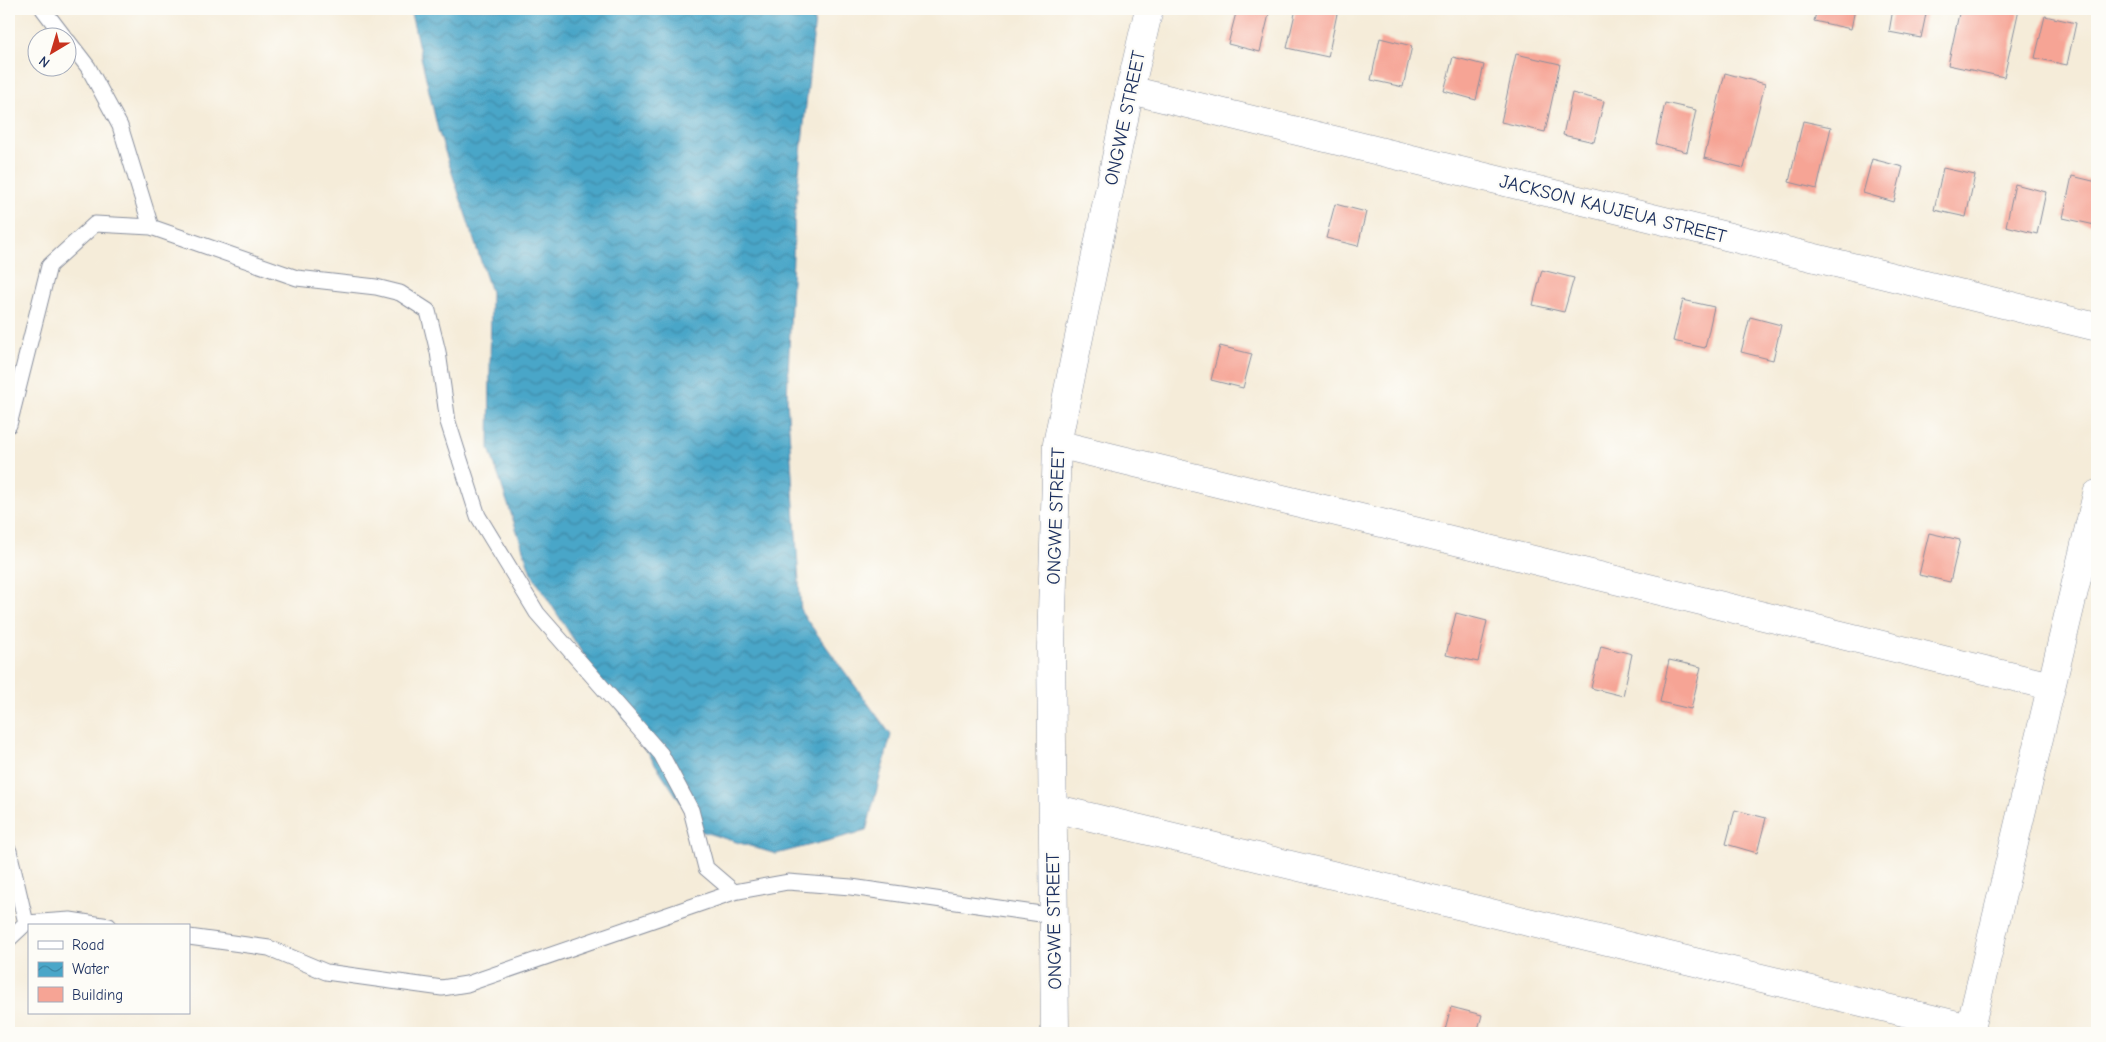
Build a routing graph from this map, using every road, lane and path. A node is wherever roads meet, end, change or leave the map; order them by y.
1 (43, 9) edge
2 (1149, 9) edge
3 (57, 28) edge
4 (78, 54) edge
5 (1130, 90) junction
6 (150, 227) junction
7 (2097, 327) edge
8 (9, 425) edge
9 (1057, 444) junction
10 (2097, 494) edge
11 (2051, 686) junction
12 (1052, 808) junction
13 (9, 852) edge
14 (734, 892) junction
15 (1055, 916) junction
16 (26, 924) junction
17 (96, 924) edge
18 (190, 937) edge
19 (9, 939) edge
20 (1970, 1031) edge
21 (1056, 1033) edge

1 - 3 lane
2 - 5 street, ONGWE STREET
4 - 6 lane
5 - 7 street, JACKSON KAUJEUA STREET
5 - 9 street, ONGWE STREET
6 - 8 lane
6 - 14 lane
9 - 11 street
9 - 12 street, ONGWE STREET
10 - 11 street
11 - 20 street
12 - 15 street, ONGWE STREET
12 - 20 street
13 - 16 lane
14 - 15 lane
14 - 18 lane
15 - 21 street, ONGWE STREET
16 - 17 lane
16 - 19 lane

